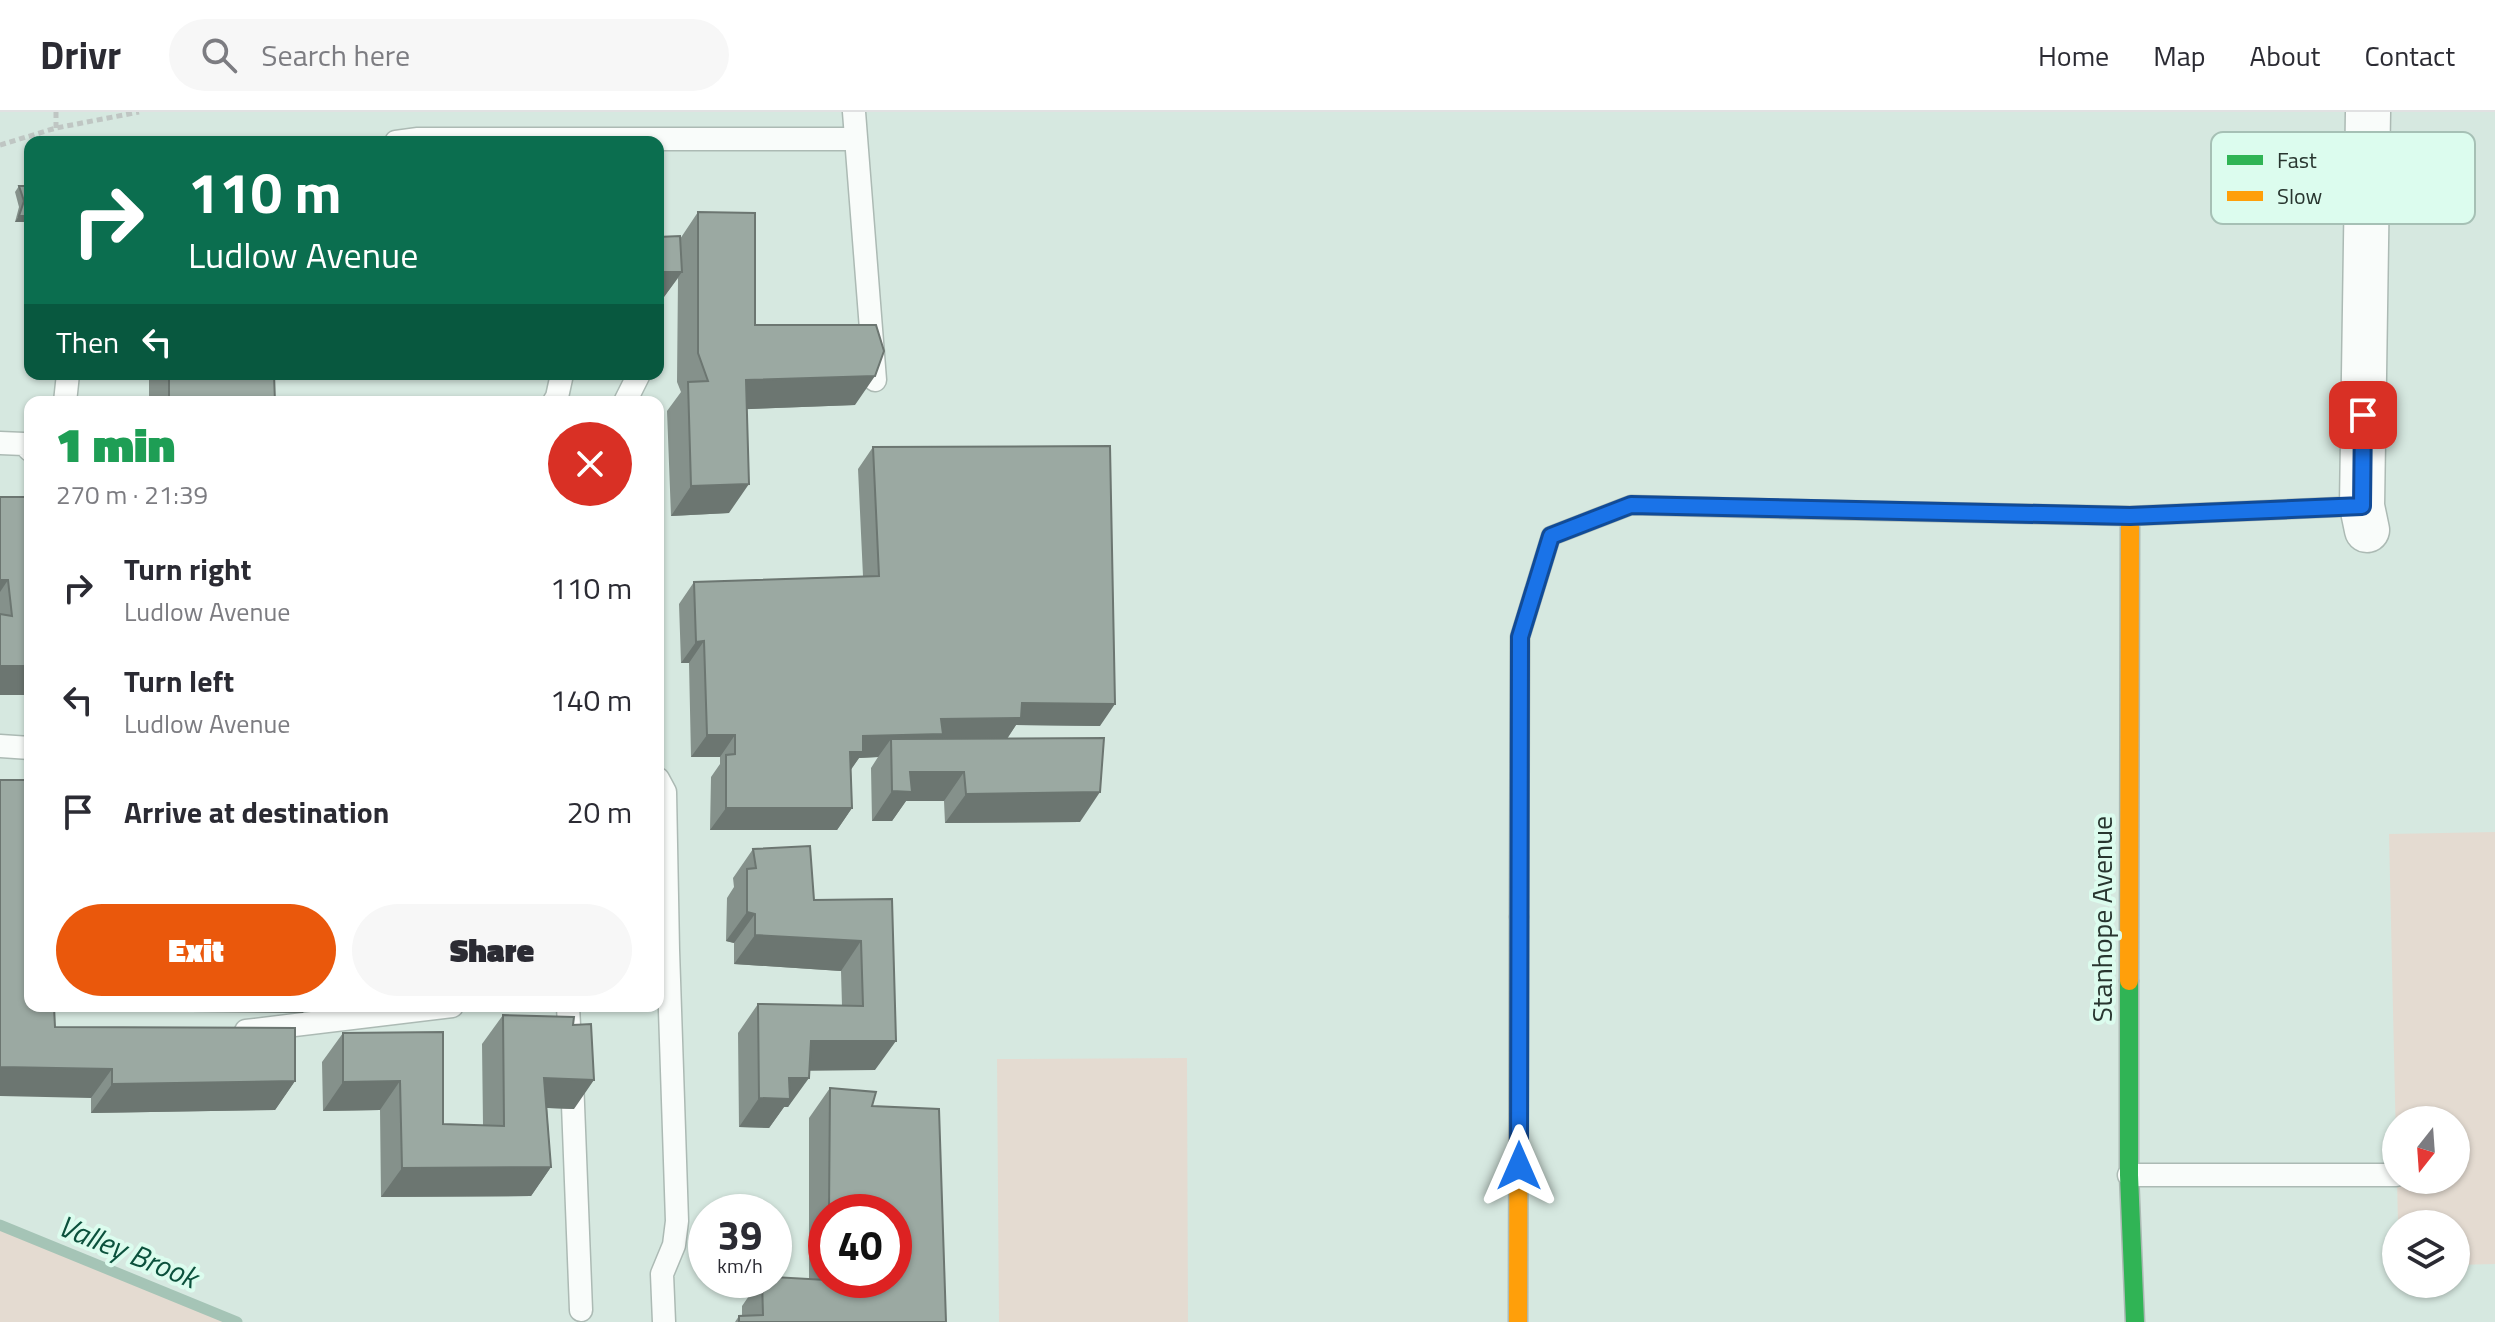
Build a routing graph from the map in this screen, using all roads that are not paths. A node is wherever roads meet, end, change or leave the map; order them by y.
1 (854, 112) edge
2 (2368, 112) edge
3 (2368, 132) edge
4 (664, 139) edge
5 (856, 139) junction
6 (2367, 224) edge
7 (875, 380) edge
8 (0, 443) edge
9 (24, 444) edge
10 (2130, 516) junction
11 (2364, 518) joint
12 (0, 746) edge
13 (24, 748) edge
14 (664, 790) edge
15 (668, 950) junction
16 (664, 958) edge
17 (402, 1012) edge
18 (568, 1012) edge
19 (226, 1033) edge
20 (2129, 1175) junction
21 (2382, 1175) edge
22 (581, 1310) dead end
23 (664, 1322) edge
24 (1518, 1322) edge
25 (2135, 1322) edge

1 - 5 lane
2 - 3 street
4 - 5 lane
5 - 7 lane
6 - 11 street
8 - 9 lane
10 - 11 street
10 - 20 street, Stanhope Avenue
10 - 24 street
12 - 13 lane
14 - 15 lane
15 - 16 lane
15 - 23 lane
17 - 19 lane
18 - 22 lane
20 - 21 lane
20 - 25 street, Stanhope Avenue

